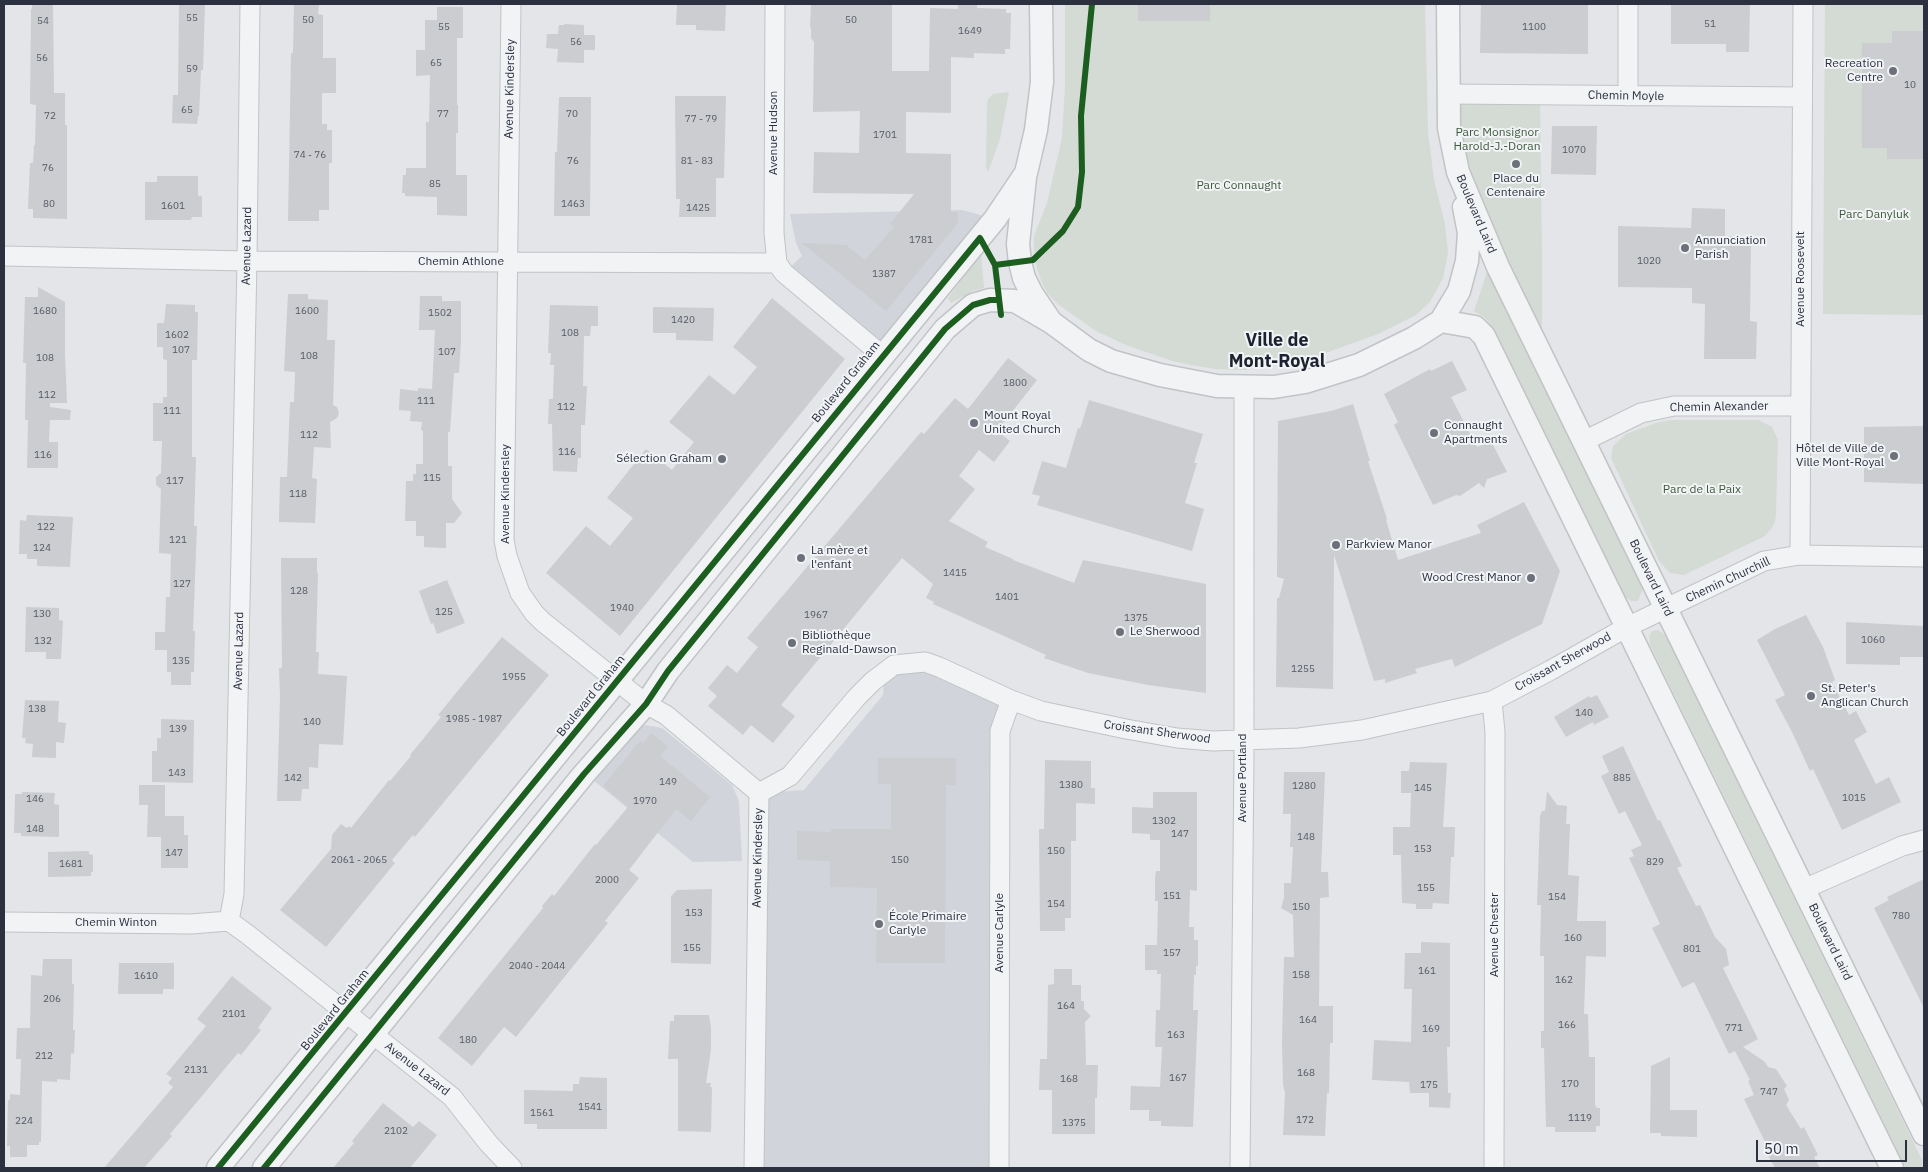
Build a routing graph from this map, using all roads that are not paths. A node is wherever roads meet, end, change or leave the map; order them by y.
1 (250, 4) edge
2 (511, 4) edge
3 (775, 4) edge
4 (1041, 4) edge
5 (1448, 4) edge
6 (1628, 4) edge
7 (1803, 4) edge
8 (1449, 94) junction
9 (1628, 96) junction
10 (1802, 97) junction
11 (1458, 172) junction
12 (1026, 173) junction
13 (4, 256) edge
14 (247, 261) junction
15 (508, 262) junction
16 (778, 263) junction
17 (1440, 321) junction
18 (1051, 322) junction
19 (883, 356) junction
20 (1244, 388) junction
21 (1801, 406) junction
22 (1584, 441) junction
23 (1800, 555) junction
24 (1924, 557) edge
25 (1666, 608) junction
26 (1627, 627) junction
27 (617, 682) junction
28 (1011, 700) junction
29 (1492, 701) junction
30 (646, 704) junction
31 (1244, 741) junction
32 (759, 793) junction
33 (1924, 840) edge
34 (1804, 889) junction
35 (229, 921) junction
36 (4, 922) edge
37 (347, 1013) junction
38 (373, 1034) junction
39 (1924, 1134) edge
40 (218, 1168) edge
41 (264, 1168) edge
42 (512, 1168) edge
43 (754, 1168) edge
44 (999, 1168) edge
45 (1240, 1168) edge
46 (1494, 1168) edge
47 (1892, 1168) edge

1 - 14 street, Avenue Lazard
2 - 15 street, Avenue Kindersley
3 - 16 street, Avenue Hudson
4 - 12 street, Boulevard Graham
5 - 8 street, Boulevard Laird
6 - 9 street
7 - 10 street, Avenue Roosevelt
8 - 9 street, Chemin Moyle
8 - 11 street, Boulevard Laird
9 - 10 street, Chemin Moyle
10 - 21 street, Avenue Roosevelt
11 - 17 street
11 - 22 street, Boulevard Laird
12 - 18 street
12 - 19 street, Boulevard Graham
13 - 14 street, Chemin Athlone
14 - 15 street, Chemin Athlone
14 - 35 street, Avenue Lazard
15 - 16 street, Chemin Athlone
15 - 27 street, Avenue Kindersley
16 - 19 street
17 - 20 street
17 - 26 street
18 - 20 street
18 - 30 street
19 - 27 street, Boulevard Graham
20 - 31 street, Avenue Portland
21 - 22 street, Chemin Alexander
21 - 23 street, Avenue Roosevelt
22 - 25 street, Boulevard Laird
23 - 24 street, Chemin Churchill
23 - 25 street, Chemin Churchill
25 - 26 street, Chemin Churchill
25 - 34 street, Boulevard Laird
26 - 29 street, Croissant Sherwood
26 - 47 street
27 - 30 street, Avenue Kindersley
27 - 37 street, Boulevard Graham
28 - 31 street, Croissant Sherwood
28 - 32 street, Croissant Sherwood
28 - 44 street, Avenue Carlyle
29 - 31 street, Croissant Sherwood
29 - 46 street, Avenue Chester
30 - 32 street, Avenue Kindersley
30 - 38 street
31 - 45 street, Avenue Portland
32 - 43 street, Avenue Kindersley
33 - 34 street
34 - 39 street, Boulevard Laird
35 - 36 street, Chemin Winton
35 - 37 street, Avenue Lazard
37 - 38 street, Avenue Lazard
37 - 40 street, Boulevard Graham
38 - 41 street
38 - 42 street, Avenue Lazard

